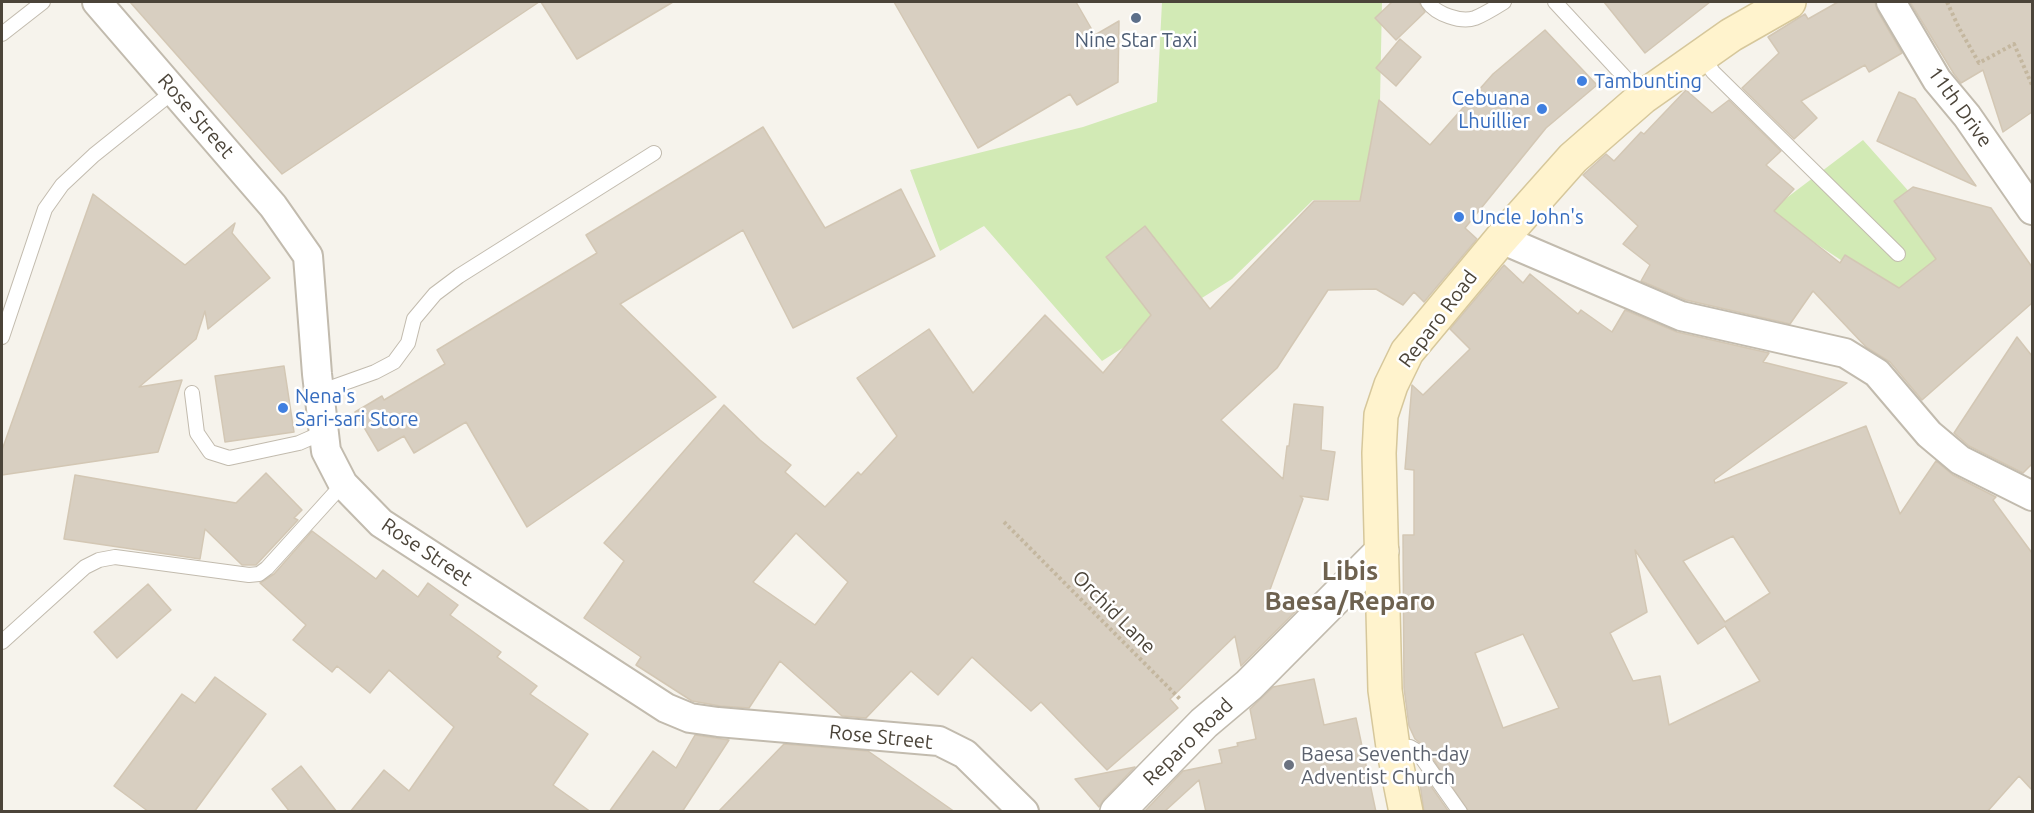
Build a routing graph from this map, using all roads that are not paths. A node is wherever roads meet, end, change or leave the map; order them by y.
1 (43, 2) edge
2 (97, 2) edge
3 (1428, 2) edge
4 (1504, 2) edge
5 (1555, 2) edge
6 (1789, 2) edge
7 (1891, 2) edge
8 (2, 34) edge
9 (1702, 56) junction
10 (174, 91) junction
11 (1643, 97) junction
12 (654, 153) dead end
13 (2032, 210) edge
14 (1501, 239) junction
15 (1898, 254) dead end
16 (2, 337) edge
17 (192, 393) dead end
18 (319, 393) junction
19 (324, 432) junction
20 (343, 484) junction
21 (2032, 496) edge
22 (1382, 551) junction
23 (2, 642) edge
24 (1393, 747) junction
25 (1024, 812) edge
26 (1118, 812) edge
27 (1406, 812) edge
28 (1460, 812) edge

1 - 8 lane
2 - 10 street, Rose Street
3 - 4 lane
5 - 11 lane
6 - 9 main road, Reparo Road
7 - 13 street, 11th Drive
9 - 11 main road, Reparo Road
9 - 15 lane
10 - 16 lane
10 - 18 street, Rose Street
11 - 14 main road, Reparo Road
12 - 18 lane
14 - 21 street
14 - 22 main road, Reparo Road
17 - 19 lane
18 - 19 street, Rose Street
19 - 20 street, Rose Street
20 - 23 lane
20 - 25 street, Rose Street
22 - 24 main road
22 - 26 street, Reparo Road
24 - 27 main road
24 - 28 lane

